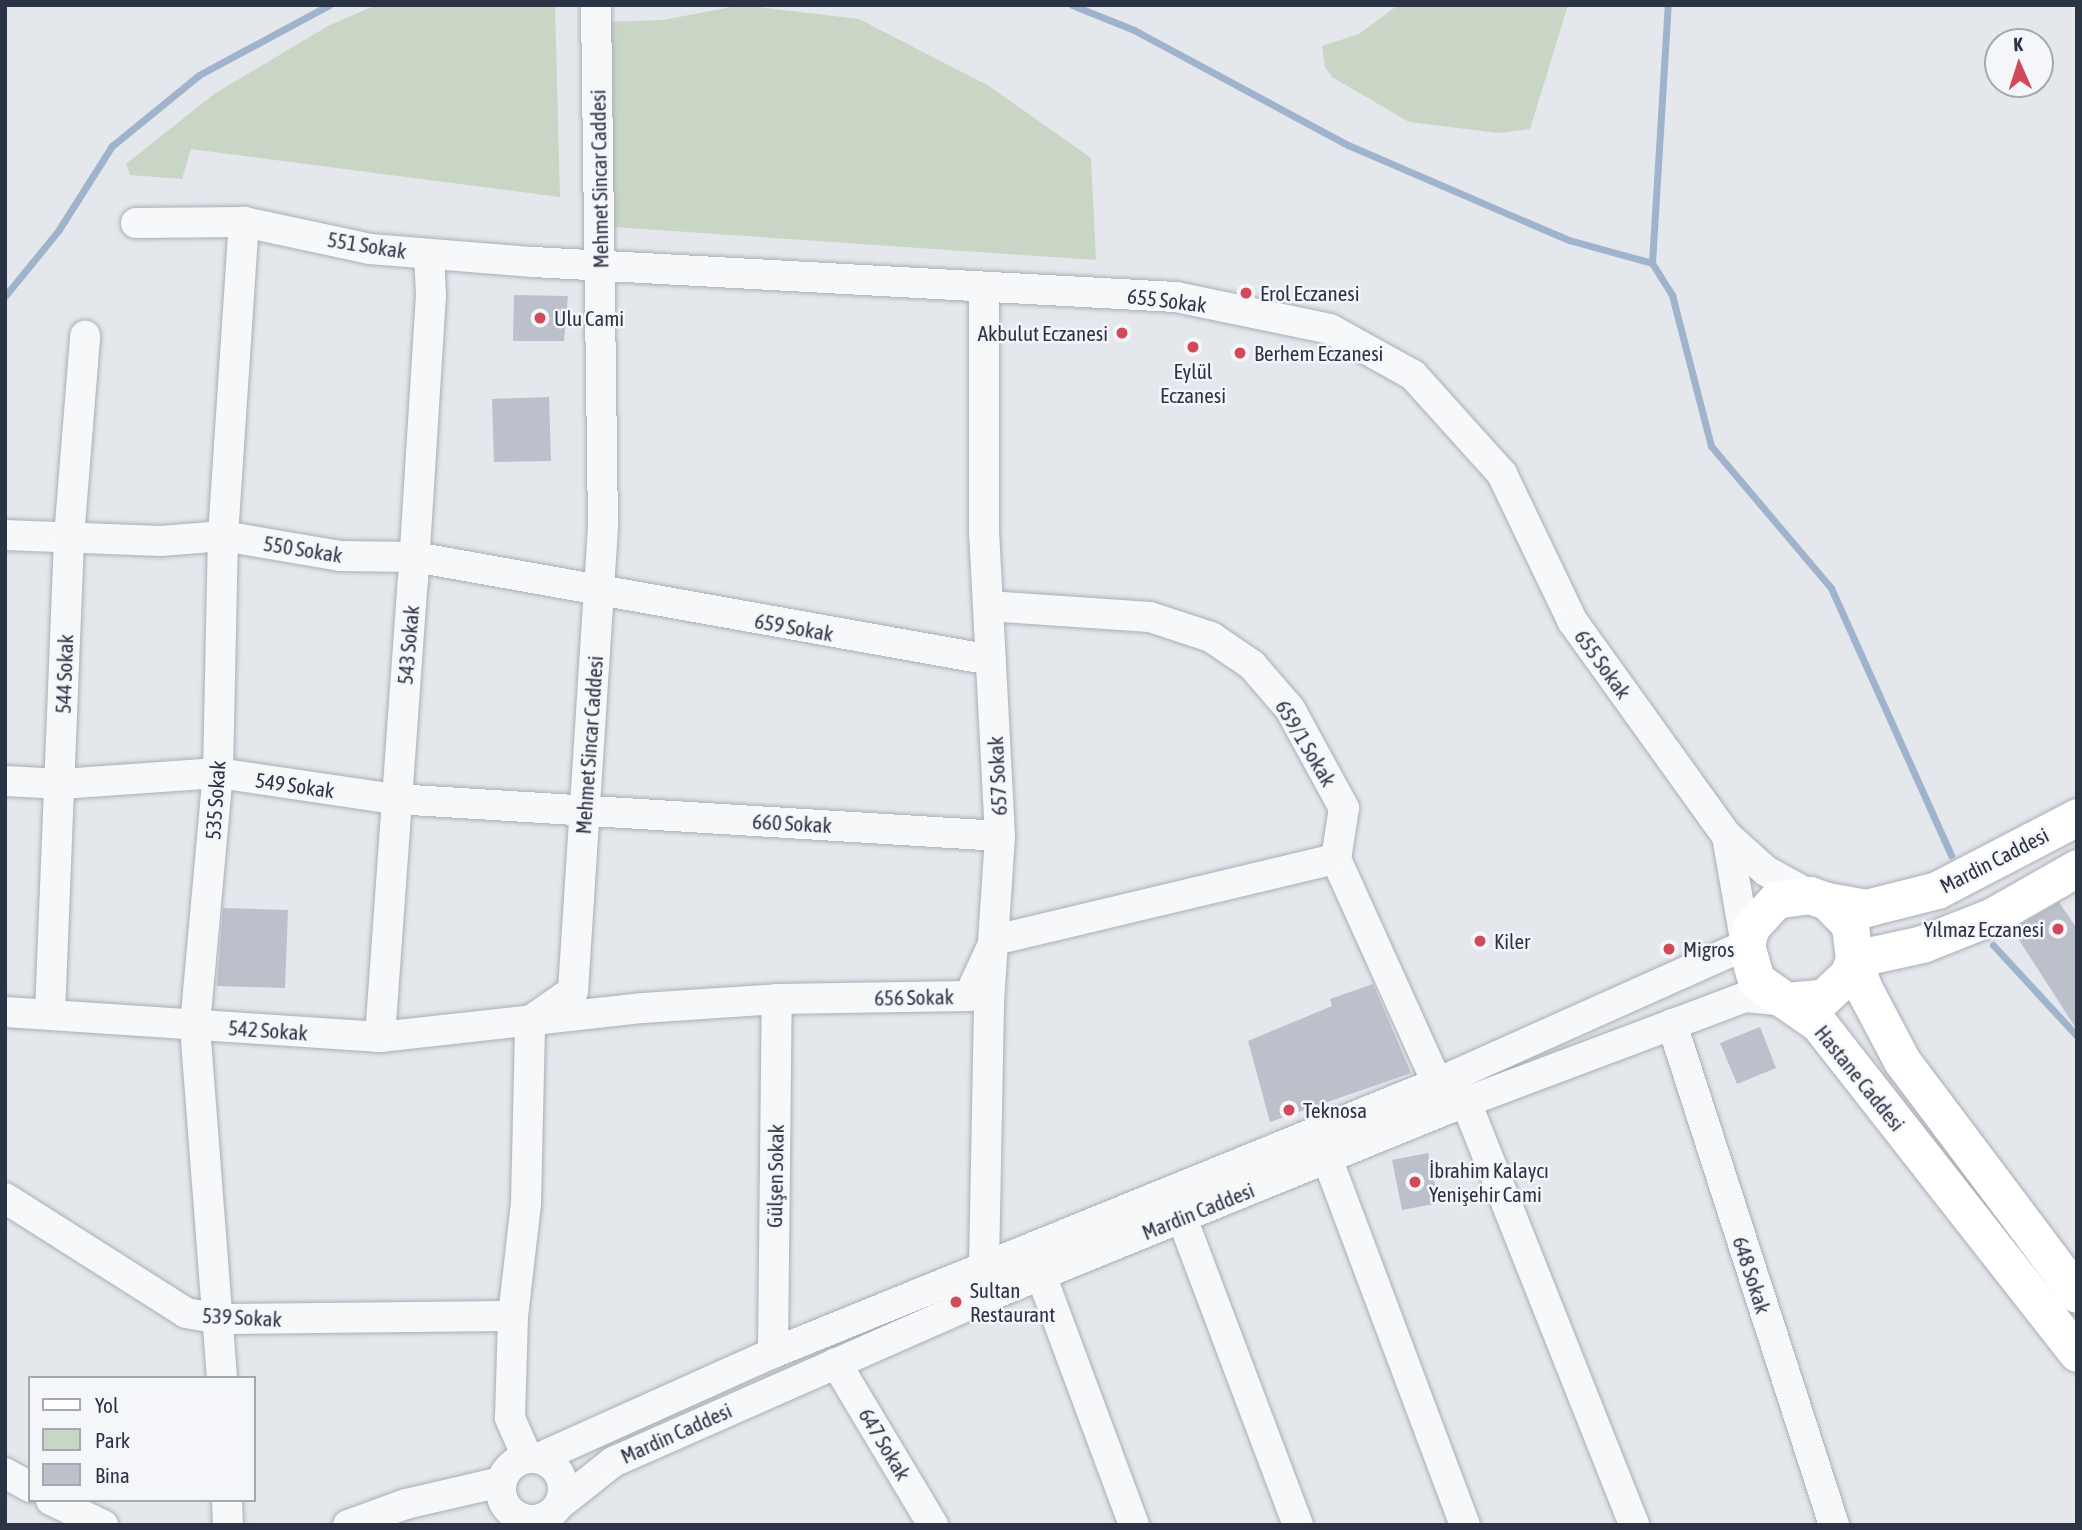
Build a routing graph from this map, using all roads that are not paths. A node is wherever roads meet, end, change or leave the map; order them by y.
1 (596, 5) edge
2 (244, 222) junction
3 (136, 223) dead end
4 (429, 254) junction
5 (600, 267) junction
6 (984, 287) junction
7 (85, 336) dead end
8 (5, 535) edge
9 (223, 536) junction
10 (69, 537) junction
11 (415, 557) junction
12 (598, 591) junction
13 (988, 606) junction
14 (991, 660) junction
15 (218, 774) junction
16 (5, 781) edge
17 (61, 784) junction
18 (396, 799) junction
19 (584, 810) junction
20 (2077, 817) edge
21 (1727, 835) junction
22 (1000, 836) junction
23 (1336, 859) junction
24 (2077, 868) edge
25 (1818, 898) junction
26 (995, 940) junction
27 (1746, 945) junction
28 (1854, 959) junction
29 (777, 999) junction
30 (1786, 1001) junction
31 (5, 1012) edge
32 (50, 1013) junction
33 (530, 1021) junction
34 (1672, 1024) junction
35 (195, 1025) junction
36 (380, 1037) junction
37 (1437, 1083) junction
38 (1466, 1102) junction
39 (1327, 1158) junction
40 (5, 1198) edge
41 (1182, 1218) junction
42 (984, 1266) junction
43 (1041, 1275) junction
44 (2077, 1294) edge
45 (513, 1316) junction
46 (220, 1320) junction
47 (2077, 1352) edge
48 (773, 1353) junction
49 (836, 1363) junction
50 (222, 1376) edge
51 (533, 1457) junction
52 (5, 1473) edge
53 (501, 1482) junction
54 (28, 1486) edge
55 (55, 1502) edge
56 (227, 1502) edge
57 (560, 1504) junction
58 (512, 1520) edge
59 (103, 1525) edge
60 (228, 1525) edge
61 (348, 1525) edge
62 (933, 1525) edge
63 (1134, 1525) edge
64 (1297, 1525) edge
65 (1465, 1525) edge
66 (1634, 1525) edge
67 (1834, 1525) edge

1 - 5 street, Mehmet Sincar Caddesi
2 - 3 street, 551 Sokak
2 - 4 street, 551 Sokak
2 - 9 street, 535 Sokak
4 - 5 street, 551 Sokak
4 - 11 street, 543 Sokak
5 - 6 street, 655 Sokak
5 - 12 street, Mehmet Sincar Caddesi
6 - 13 street, 657 Sokak
6 - 21 street, 655 Sokak
7 - 10 street, 544 Sokak
8 - 10 street, 550 Sokak
9 - 10 street, 550 Sokak
9 - 11 street, 550 Sokak
9 - 15 street, 535 Sokak
10 - 17 street, 544 Sokak
11 - 12 street, 550 Sokak
11 - 18 street, 543 Sokak
12 - 14 street, 659 Sokak
12 - 19 street, Mehmet Sincar Caddesi
13 - 14 street, 657 Sokak
13 - 23 street, 659/1 Sokak
14 - 22 street, 657 Sokak
15 - 17 street, 549 Sokak
15 - 18 street, 549 Sokak
15 - 35 street, 535 Sokak
16 - 17 street, 549 Sokak
17 - 32 street, 544 Sokak
18 - 19 street, 549 Sokak
18 - 36 street, 543 Sokak
19 - 22 street, 660 Sokak
19 - 33 street, Mehmet Sincar Caddesi
20 - 25 main road, Mardin Caddesi
21 - 25 street, 655 Sokak
21 - 27 street, 655 Sokak
22 - 26 street, 657 Sokak
23 - 26 street
23 - 37 street
24 - 28 main road
25 - 27 main road, Mardin Caddesi
25 - 28 main road
26 - 29 street, 656 Sokak
26 - 42 street, 657 Sokak
27 - 30 main road
27 - 37 street, Mardin Caddesi
28 - 30 main road, Hastane Caddesi
28 - 44 main road, Hastane Caddesi
29 - 33 street, 656 Sokak
29 - 48 street, Gülşen Sokak
30 - 34 street, Mardin Caddesi
30 - 47 main road, Hastane Caddesi
31 - 32 street, 542 Sokak
32 - 35 street, 542 Sokak
33 - 36 street, 542 Sokak
33 - 45 street
34 - 38 street, Mardin Caddesi
34 - 67 street, 648 Sokak
35 - 36 street, 542 Sokak
35 - 46 street, 535 Sokak
37 - 42 street, Mardin Caddesi
38 - 39 street, Mardin Caddesi
38 - 66 street
39 - 41 street, Mardin Caddesi
39 - 65 street
40 - 46 street, 539 Sokak
41 - 43 street, Mardin Caddesi
41 - 64 street
42 - 48 street, Mardin Caddesi
43 - 49 street, Mardin Caddesi
43 - 63 street
45 - 46 street, 539 Sokak
45 - 51 street
46 - 50 street, 535 Sokak
48 - 51 street, Mardin Caddesi
49 - 57 street, Mardin Caddesi
49 - 62 street, 647 Sokak
51 - 53 street
51 - 57 street
52 - 54 street
53 - 58 street, Mardin Caddesi
53 - 61 street
55 - 59 street
56 - 60 street
57 - 58 street, Mardin Caddesi

